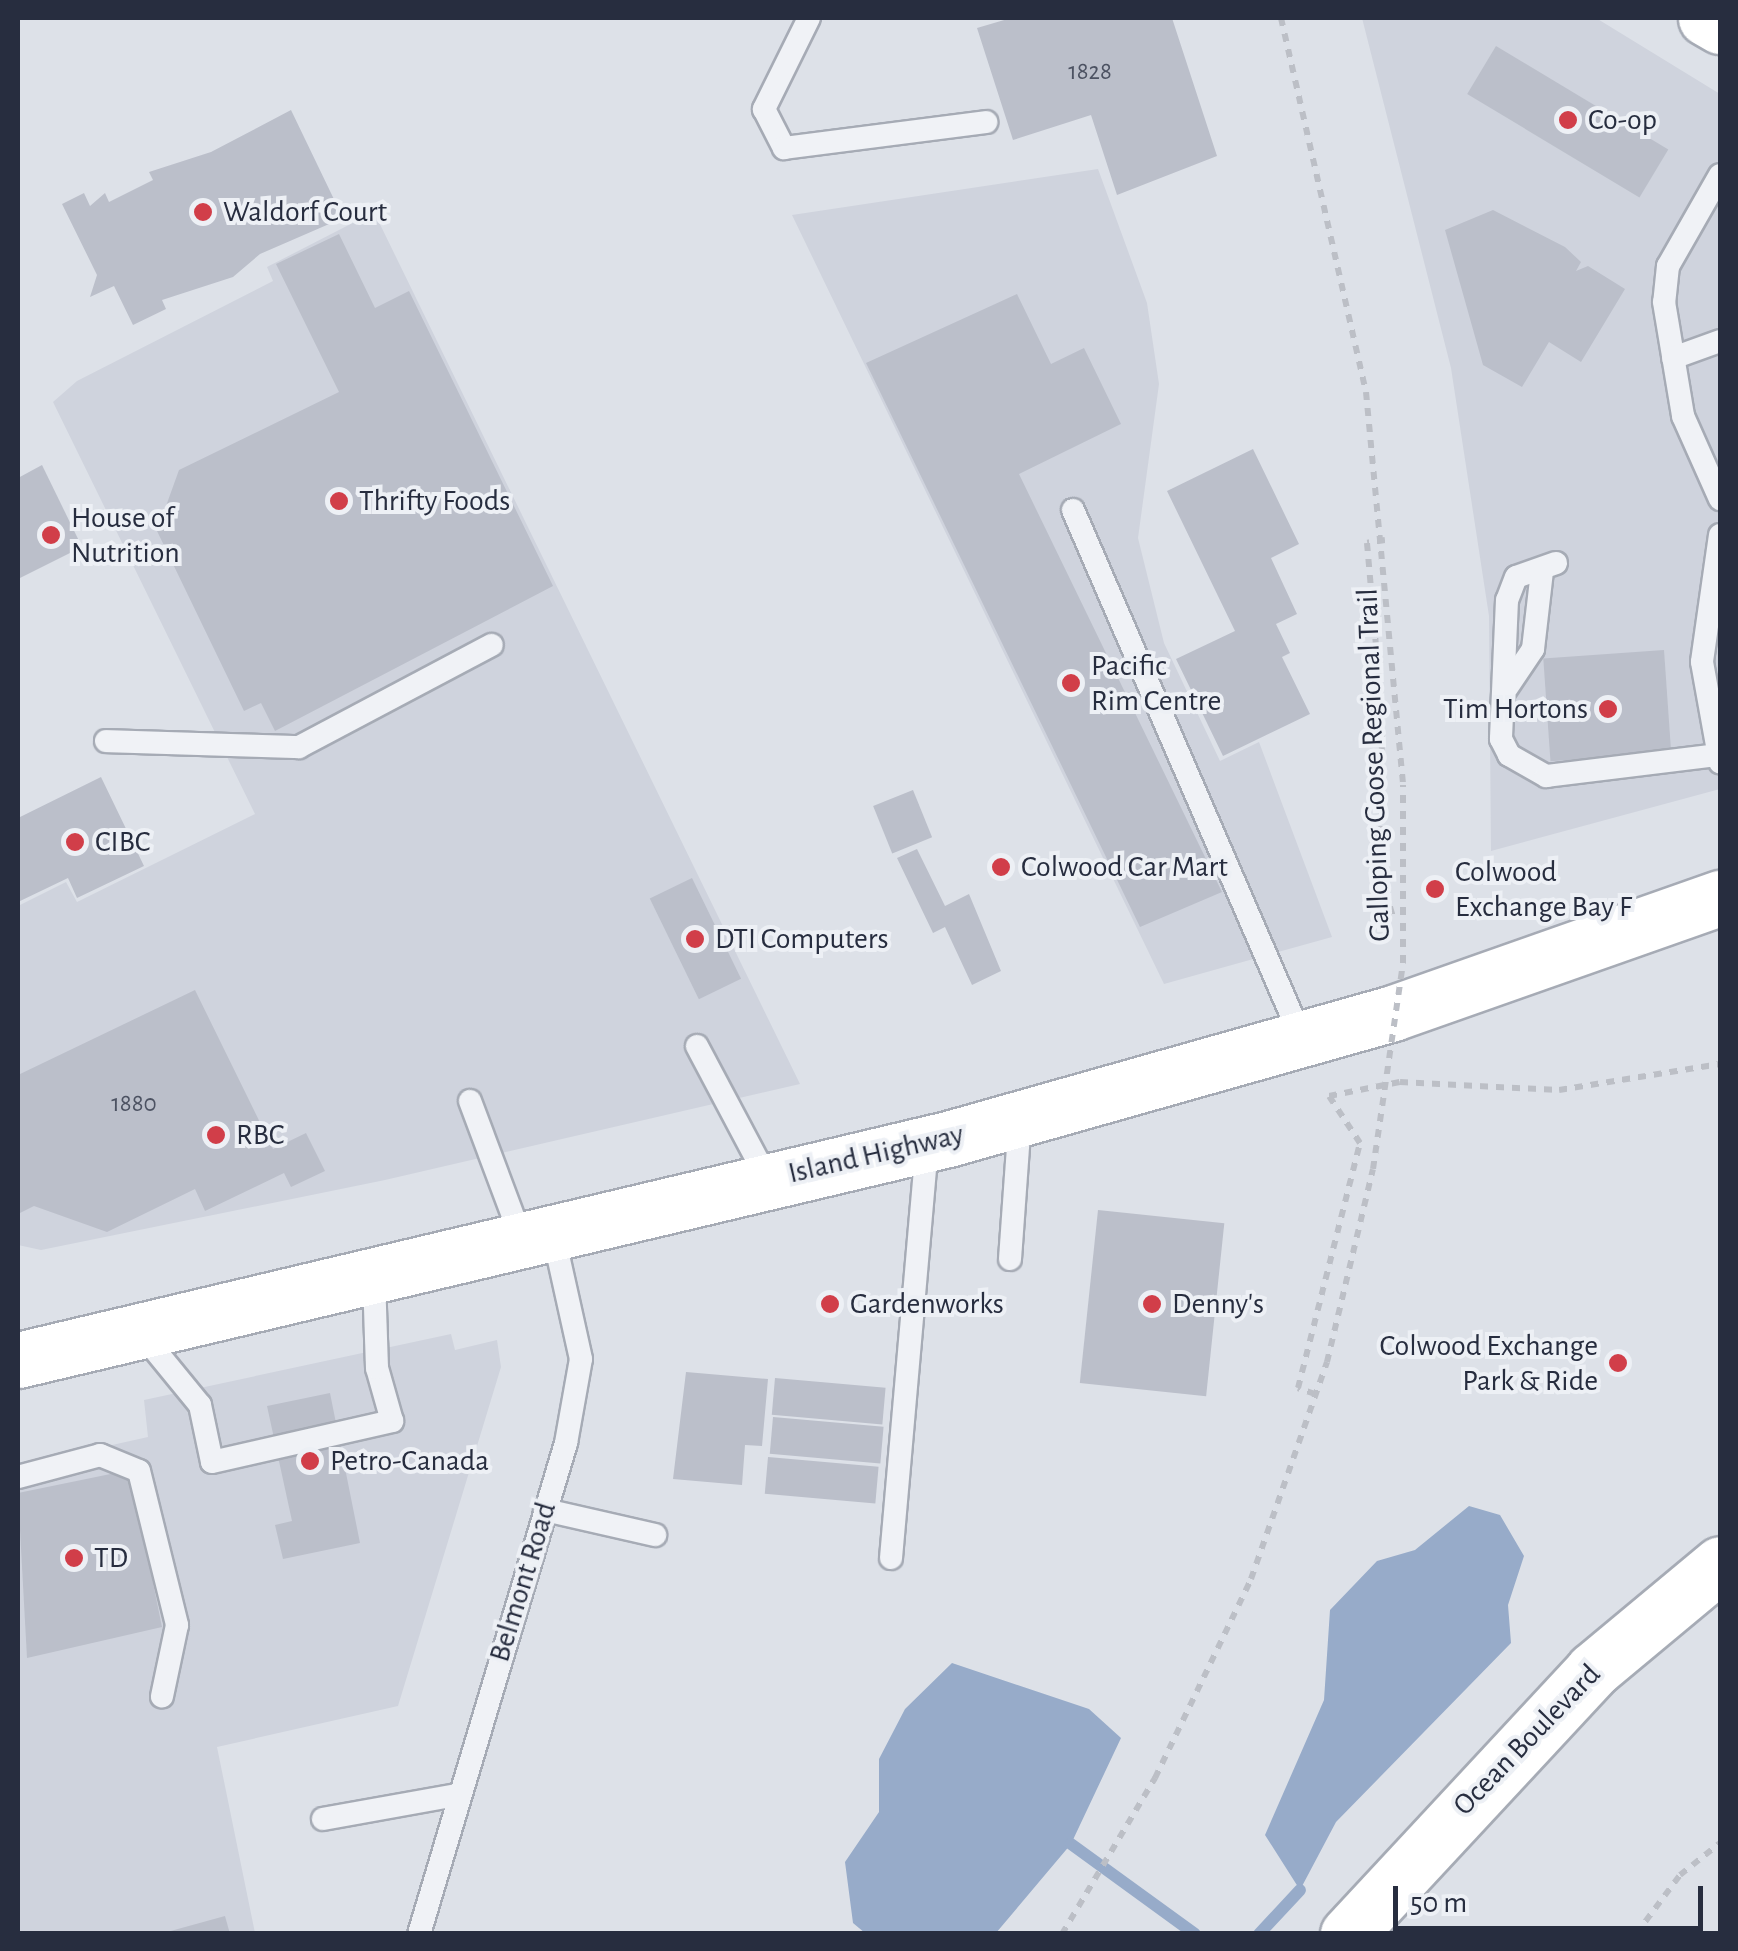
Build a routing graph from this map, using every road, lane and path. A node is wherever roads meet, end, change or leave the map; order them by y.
1 (808, 18) edge
2 (1281, 18) edge
3 (1706, 18) edge
4 (1720, 26) edge
5 (986, 122) dead end
6 (1720, 174) edge
7 (1720, 341) edge
8 (1673, 358) junction
9 (1720, 499) edge
10 (1073, 510) dead end
11 (1720, 536) edge
12 (1385, 540) junction
13 (1549, 567) dead end
14 (492, 645) dead end
15 (106, 741) dead end
16 (1719, 758) edge
17 (1720, 898) edge
18 (1393, 917) dead end
19 (1302, 1039) junction
20 (697, 1046) dead end
21 (1720, 1064) edge
22 (470, 1100) dead end
23 (1020, 1119) junction
24 (927, 1144) junction
25 (767, 1178) junction
26 (536, 1231) junction
27 (1010, 1259) dead end
28 (374, 1272) junction
29 (140, 1332) junction
30 (18, 1360) edge
31 (1316, 1394) junction
32 (18, 1476) edge
33 (545, 1510) junction
34 (655, 1535) dead end
35 (890, 1558) dead end
36 (1720, 1564) edge
37 (162, 1696) dead end
38 (457, 1794) junction
39 (323, 1819) dead end
40 (1720, 1843) edge
41 (420, 1934) edge
42 (1062, 1934) edge
43 (1348, 1934) edge
44 (1636, 1934) edge

1 - 5 lane
2 - 12 path, Galloping Goose Regional Trail
3 - 4 main road
6 - 8 lane
7 - 8 lane
8 - 9 lane
10 - 19 lane
11 - 16 lane
12 - 18 path
12 - 31 path, Galloping Goose Regional Trail, bridge
13 - 16 lane
14 - 15 lane
17 - 19 main road, Island Highway
19 - 23 main road, Island Highway
20 - 25 lane
21 - 31 path
22 - 26 lane, Belmont Road
23 - 24 main road, Island Highway
23 - 27 lane
24 - 25 main road, Island Highway
24 - 35 lane
25 - 26 main road, Island Highway
26 - 28 main road, Island Highway
26 - 33 lane, Belmont Road
28 - 29 main road, Island Highway
28 - 29 lane
29 - 30 main road, Island Highway
31 - 42 path, Galloping Goose Regional Trail
32 - 37 lane
33 - 34 lane
33 - 38 lane, Belmont Road
36 - 43 main road, Ocean Boulevard
38 - 39 lane
38 - 41 lane, Belmont Road
40 - 44 path

